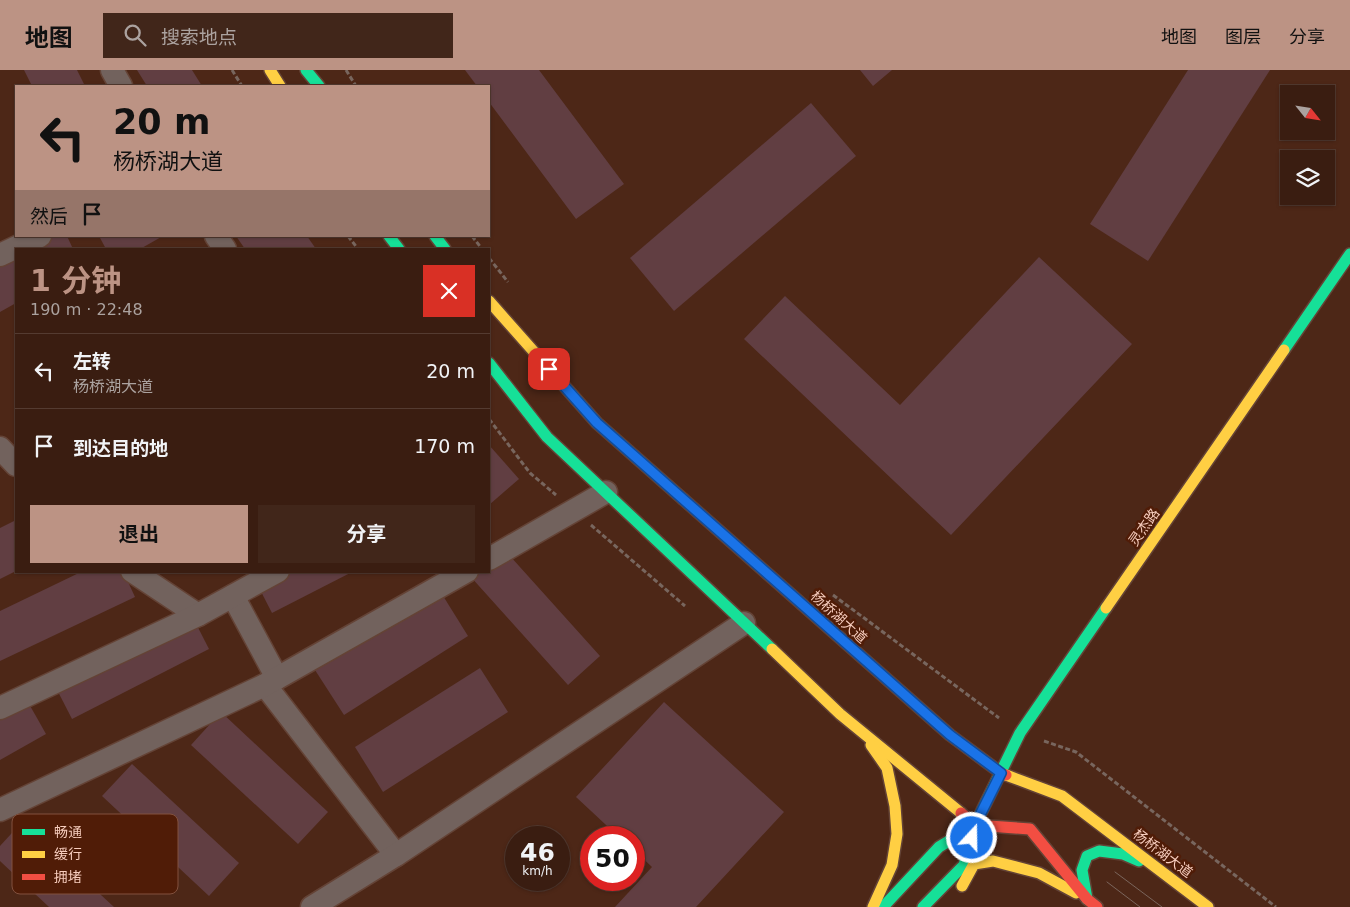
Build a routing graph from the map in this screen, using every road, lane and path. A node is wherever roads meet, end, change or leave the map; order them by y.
1 (112, 70) edge
2 (232, 70) edge
3 (270, 70) edge
4 (306, 70) edge
5 (346, 70) edge
6 (120, 85) edge
7 (241, 85) edge
8 (279, 85) edge
9 (317, 85) edge
10 (355, 85) edge
11 (38, 237) edge
12 (217, 237) edge
13 (349, 237) edge
14 (390, 237) edge
15 (436, 237) edge
16 (473, 237) edge
17 (224, 248) edge
18 (357, 248) edge
19 (398, 248) edge
20 (444, 248) edge
21 (481, 248) edge
22 (1350, 254) edge
23 (0, 255) edge
24 (490, 259) edge
25 (512, 288) dead end
26 (490, 302) edge
27 (490, 364) edge
28 (0, 448) edge
29 (15, 464) edge
30 (606, 492) junction
31 (490, 558) edge
32 (135, 573) edge
33 (274, 573) edge
34 (463, 573) edge
35 (827, 590) dead end
36 (233, 596) junction
37 (198, 615) junction
38 (744, 623) junction
39 (271, 682) junction
40 (0, 708) edge
41 (860, 730) junction
42 (1020, 733) junction
43 (1001, 773) junction
44 (0, 810) edge
45 (975, 825) junction
46 (396, 855) junction
47 (1166, 874) junction
48 (956, 898) dead end
49 (1087, 899) junction
50 (312, 907) edge
51 (873, 907) edge
52 (883, 907) edge
53 (924, 907) edge
54 (1097, 907) edge
55 (1208, 907) edge
56 (1276, 907) edge

1 - 6 street
2 - 7 path
3 - 8 main road
4 - 9 main road
5 - 10 path
11 - 23 street
12 - 17 street
13 - 18 path
14 - 19 main road
15 - 20 main road
16 - 21 path
22 - 42 main road, 灵杰路
24 - 25 path
26 - 43 main road, 杨桥湖大道
27 - 30 main road
28 - 29 street
30 - 31 street
30 - 38 main road
32 - 37 street
33 - 36 street
34 - 39 street
35 - 42 path
36 - 37 street
36 - 39 street
37 - 40 street
38 - 41 main road
38 - 46 street
39 - 44 street
39 - 46 street
41 - 45 main road
41 - 51 main road
42 - 43 main road, 灵杰路
42 - 56 path
43 - 45 main road, 灵杰路
43 - 47 main road, 杨桥湖大道
45 - 49 main road
45 - 52 main road
45 - 53 main road, 灵杰路
46 - 50 street
47 - 49 main road
47 - 55 main road, 杨桥湖大道
48 - 49 main road
49 - 54 main road

